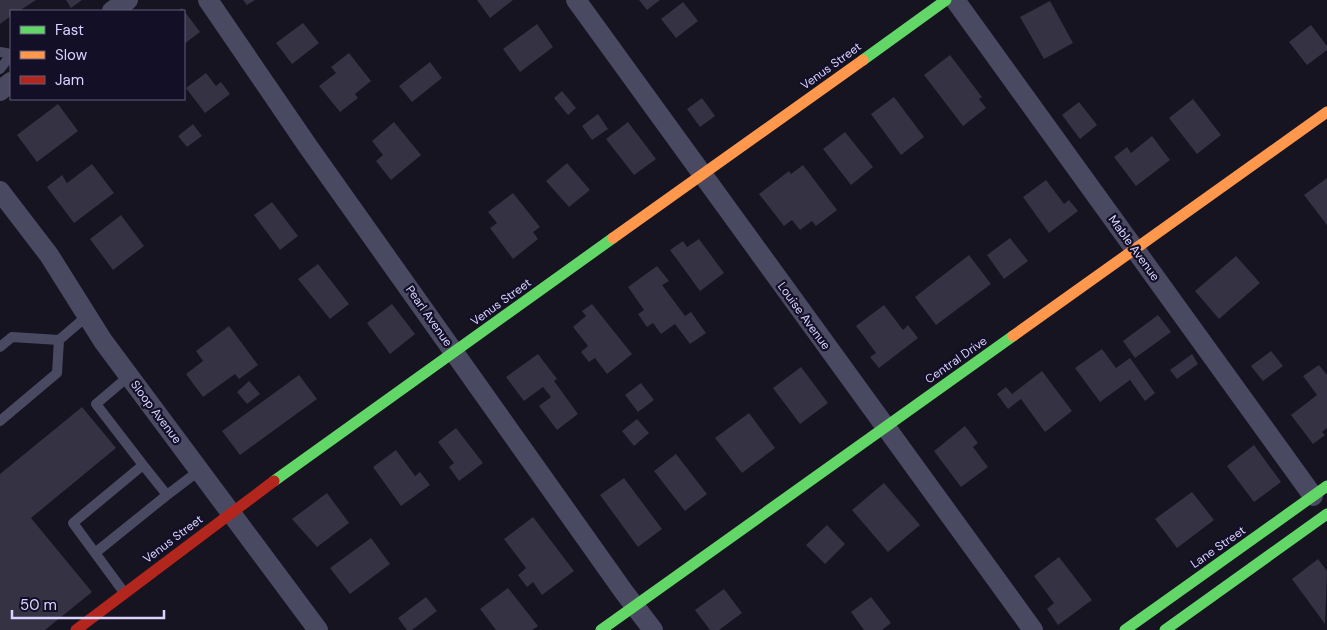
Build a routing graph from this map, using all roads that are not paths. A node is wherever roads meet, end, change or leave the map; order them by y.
1 (128, 0) edge
2 (208, 0) edge
3 (576, 0) edge
4 (946, 0) edge
5 (956, 0) edge
6 (113, 10) edge
7 (10, 56) edge
8 (0, 69) edge
9 (10, 83) edge
10 (0, 91) edge
11 (1327, 112) edge
12 (702, 175) junction
13 (0, 191) edge
14 (1134, 249) junction
15 (87, 316) junction
16 (60, 340) junction
17 (0, 347) edge
18 (454, 352) junction
19 (129, 376) junction
20 (0, 421) edge
21 (884, 428) junction
22 (143, 465) junction
23 (200, 470) junction
24 (1320, 491) edge
25 (167, 495) junction
26 (231, 512) junction
27 (1326, 516) edge
28 (96, 553) junction
29 (124, 592) junction
30 (635, 605) junction
31 (76, 630) edge
32 (318, 630) edge
33 (600, 630) edge
34 (654, 630) edge
35 (1033, 630) edge
36 (1125, 630) edge
37 (1165, 630) edge

1 - 6 street
2 - 18 street, Pearl Avenue
3 - 12 street, Louise Avenue
4 - 12 street, Venus Street
5 - 14 street, Mable Avenue
7 - 8 lane
9 - 10 street
11 - 14 street, Central Drive
12 - 18 street, Venus Street
12 - 21 street, Louise Avenue
13 - 15 street, Sloop Avenue
14 - 21 street, Central Drive
14 - 24 street, Mable Avenue
15 - 16 lane
15 - 19 street, Sloop Avenue
16 - 17 lane
16 - 20 lane
18 - 26 street, Venus Street
18 - 30 street, Pearl Avenue
19 - 22 lane
19 - 23 street, Sloop Avenue
21 - 30 street, Central Drive
21 - 35 street, Louise Avenue
22 - 25 lane
22 - 28 lane
23 - 25 lane
23 - 26 street, Sloop Avenue
24 - 36 street, Lane Street
25 - 28 lane
26 - 29 street, Venus Street
26 - 32 street, Sloop Avenue
27 - 37 street
28 - 29 lane
29 - 31 street, Venus Street
30 - 33 street, Central Drive
30 - 34 street, Pearl Avenue

